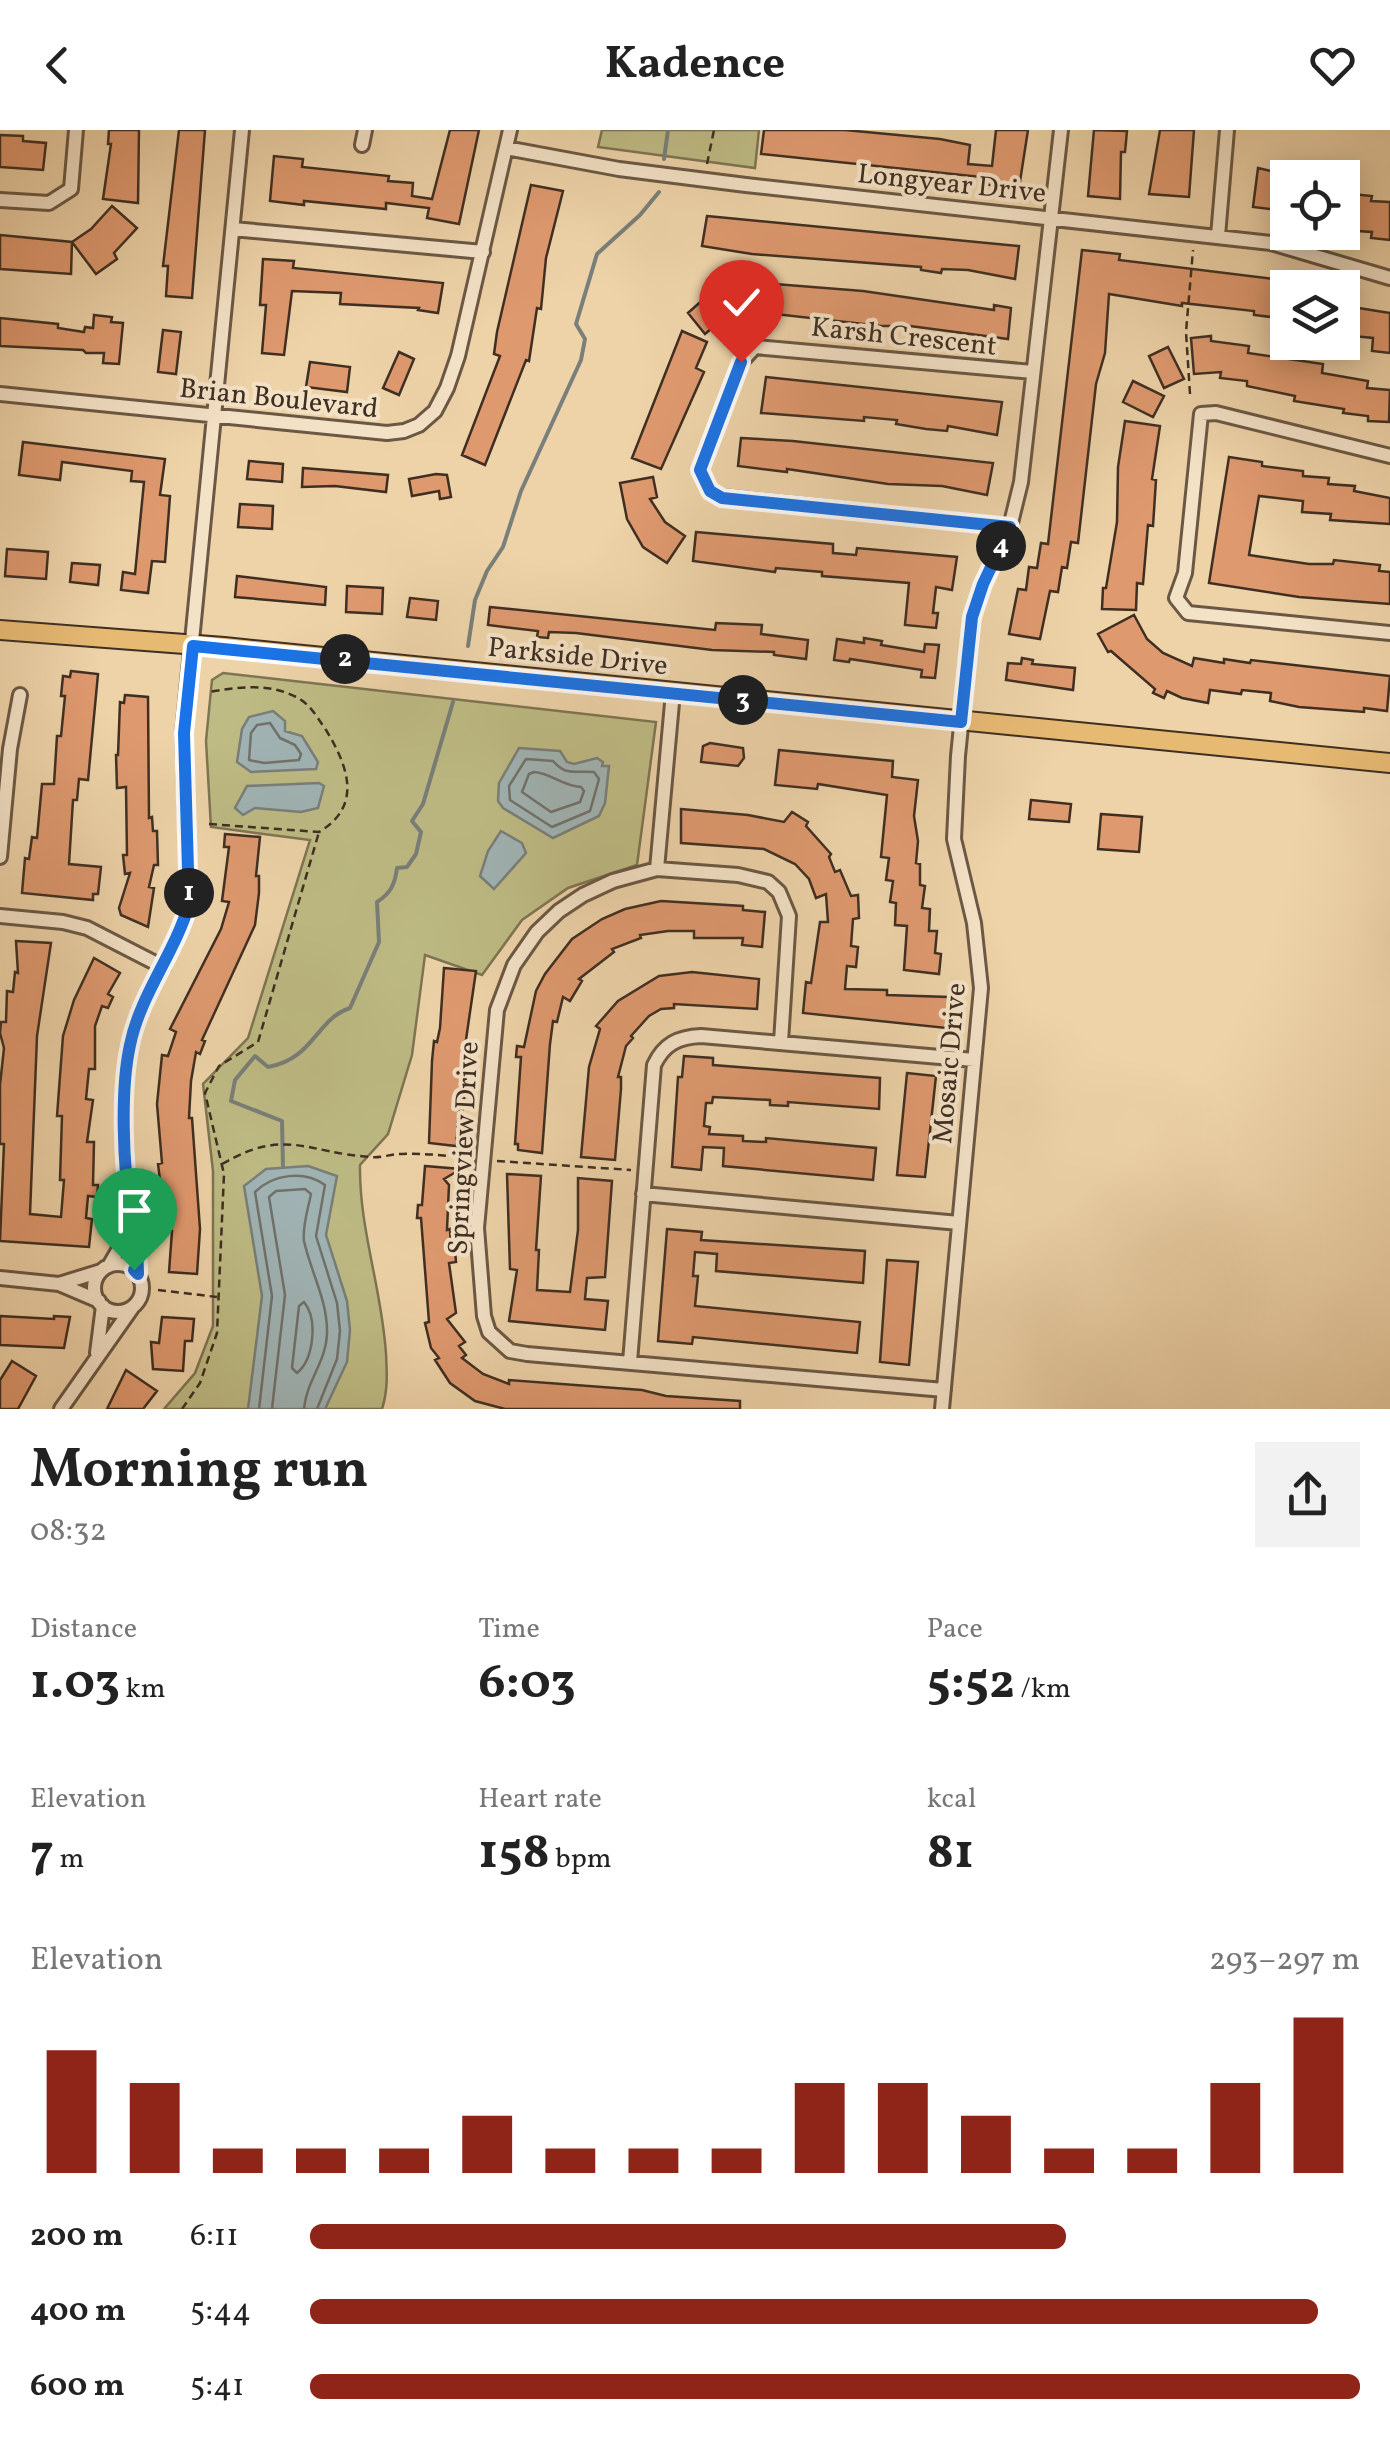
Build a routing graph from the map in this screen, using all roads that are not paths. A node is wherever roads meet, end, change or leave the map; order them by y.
1 (76, 130) edge
2 (242, 130) edge
3 (365, 130) edge
4 (510, 130) edge
5 (1061, 130) edge
6 (1228, 130) edge
7 (362, 145) dead end
8 (506, 148) junction
9 (0, 200) edge
10 (1051, 217) junction
11 (233, 229) junction
12 (1218, 236) junction
13 (483, 252) junction
14 (1390, 278) edge
15 (1032, 372) junction
16 (0, 394) edge
17 (214, 416) junction
18 (1390, 456) edge
19 (1010, 527) junction
20 (0, 630) edge
21 (1390, 633) edge
22 (193, 646) junction
23 (672, 692) junction
24 (20, 695) dead end
25 (961, 722) junction
26 (1390, 763) edge
27 (0, 857) edge
28 (657, 869) junction
29 (0, 916) edge
30 (163, 967) junction
31 (781, 1042) junction
32 (974, 1060) junction
33 (643, 1194) junction
34 (131, 1213) junction
35 (960, 1223) junction
36 (105, 1269) junction
37 (138, 1274) junction
38 (0, 1278) edge
39 (59, 1284) junction
40 (101, 1304) junction
41 (134, 1306) junction
42 (96, 1356) junction
43 (630, 1362) junction
44 (944, 1390) junction
45 (61, 1409) edge
46 (942, 1409) edge

1 - 9 street
2 - 11 street
3 - 7 street
4 - 8 street, Brian Boulevard
5 - 10 street, Mosaic Drive
6 - 12 street
8 - 10 street, Longyear Drive
8 - 13 street, Brian Boulevard
10 - 12 street, Longyear Drive
10 - 15 street, Mosaic Drive
11 - 13 street
11 - 17 street
12 - 14 street, Longyear Drive
13 - 17 street, Brian Boulevard
15 - 19 street, Mosaic Drive
15 - 19 street, Karsh Crescent
16 - 17 street, Brian Boulevard
17 - 22 street
18 - 21 street
19 - 25 street, Mosaic Drive
20 - 22 main road, Parkside Drive
22 - 23 main road, Parkside Drive
22 - 30 street
23 - 25 main road, Parkside Drive
23 - 28 street
24 - 27 street
25 - 26 main road, Parkside Drive
25 - 32 street, Mosaic Drive
28 - 31 street, Springview Drive
28 - 43 street, Springview Drive
29 - 30 street
30 - 34 street
31 - 32 street
31 - 33 street
32 - 35 street, Mosaic Drive
33 - 35 street
33 - 43 street
34 - 36 street
34 - 37 street
35 - 44 street, Mosaic Drive
36 - 37 street
36 - 39 street
36 - 40 street
37 - 41 street
38 - 39 street
39 - 40 street
40 - 41 street
40 - 42 street
41 - 42 street
42 - 45 street
43 - 44 street, Springview Drive
44 - 46 street, Mosaic Drive

